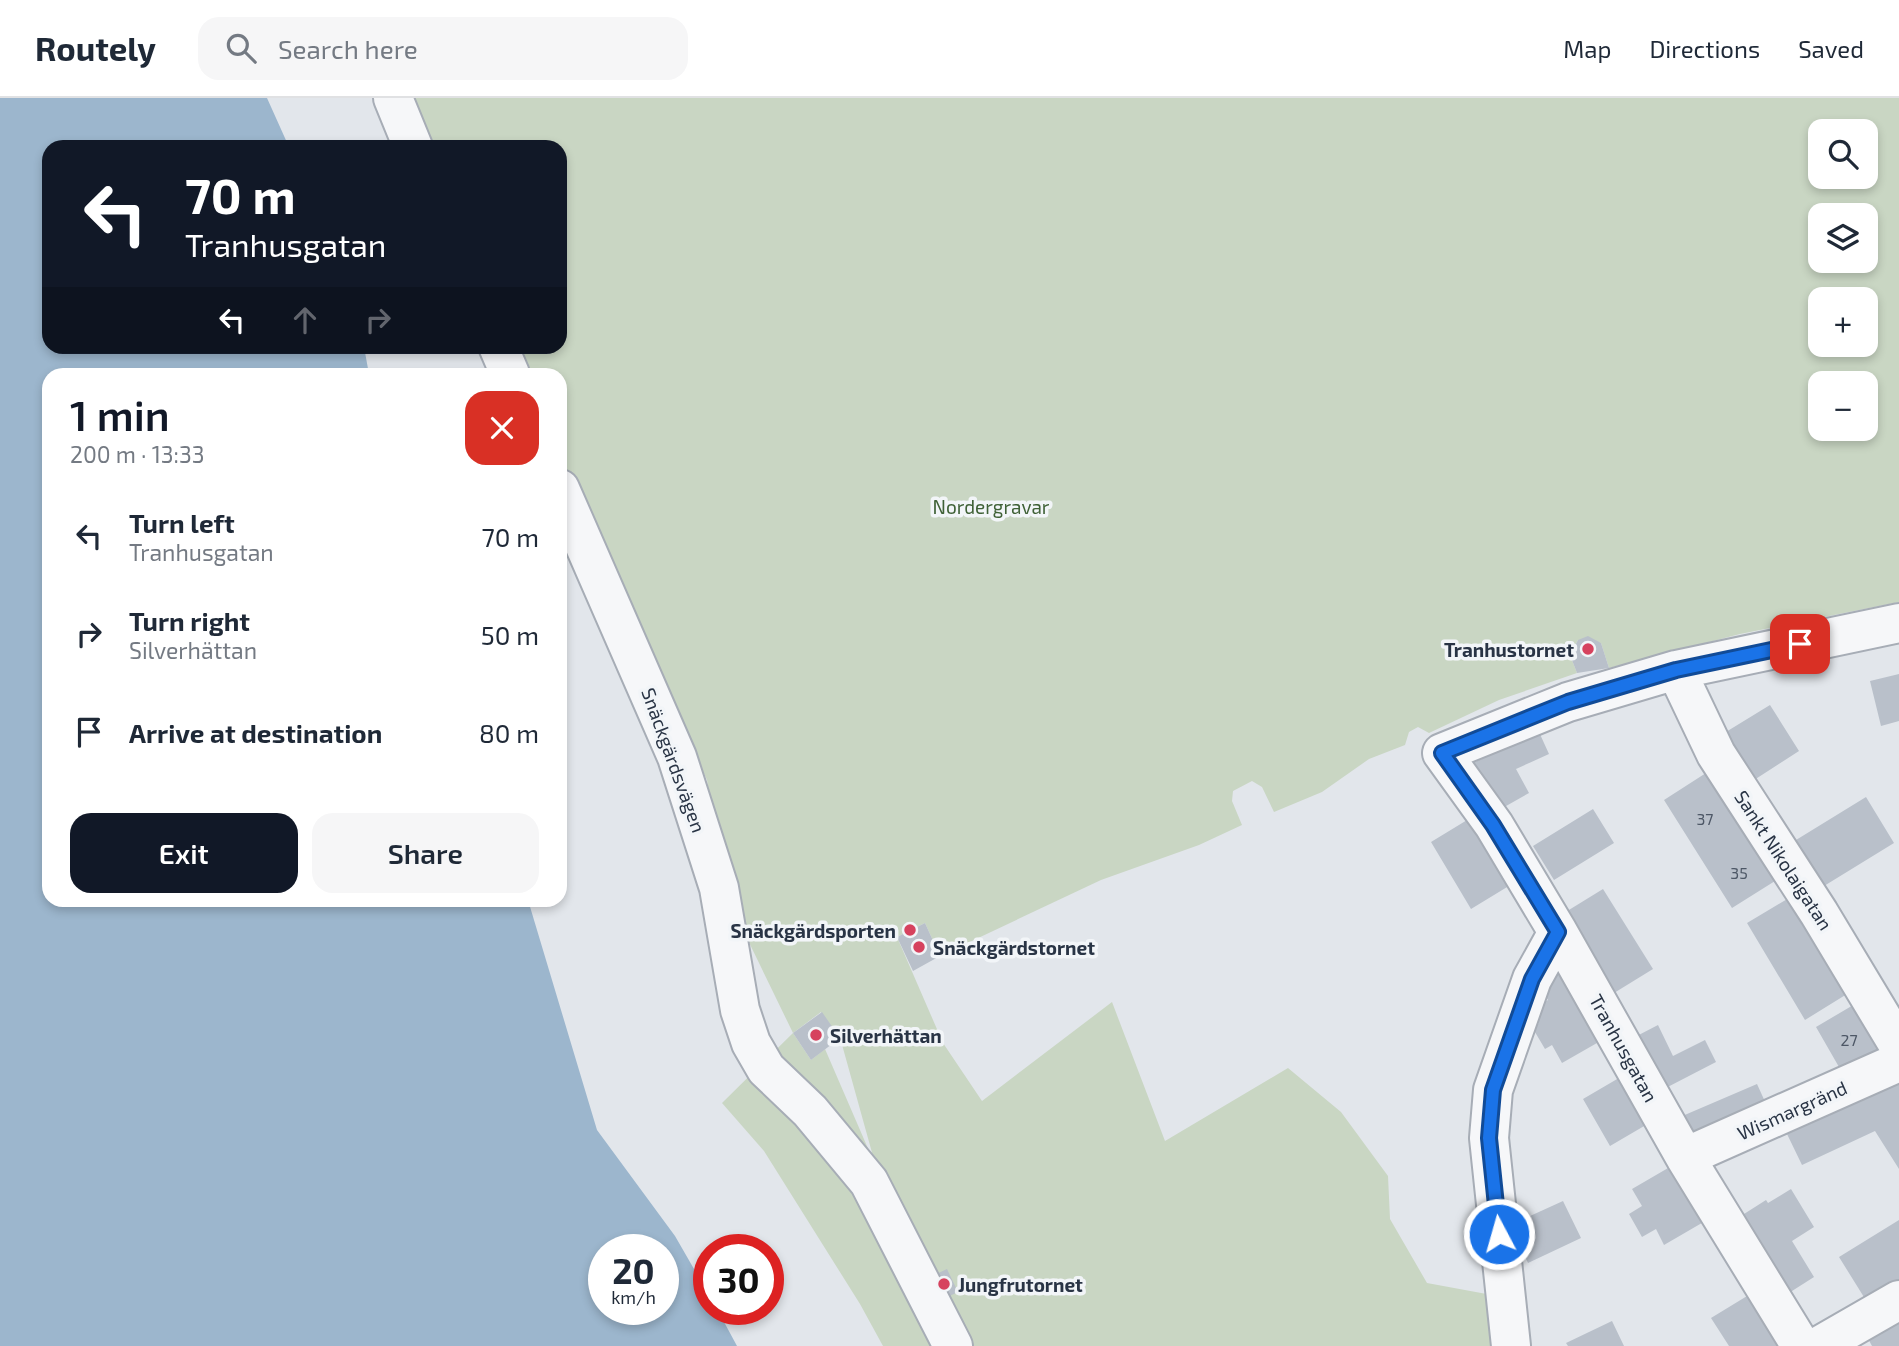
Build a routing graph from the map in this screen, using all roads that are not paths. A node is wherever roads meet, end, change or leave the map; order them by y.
1 (393, 98) edge
2 (410, 140) edge
3 (567, 505) edge
4 (1899, 622) edge
5 (1676, 670) junction
6 (1558, 932) junction
7 (1899, 1046) edge
8 (1899, 1062) edge
9 (1685, 1157) junction
10 (1899, 1300) edge
11 (953, 1346) edge
12 (1511, 1346) edge
13 (1801, 1346) edge
14 (1819, 1346) edge

1 - 2 street
3 - 11 street, Snäckgärdsvägen
4 - 5 street
5 - 6 street, Tranhusgatan
5 - 7 street, Sankt Nikolaigatan
6 - 9 street, Tranhusgatan
6 - 12 street
8 - 9 street, Wismargränd
9 - 13 street, Tranhusgatan
10 - 14 street

